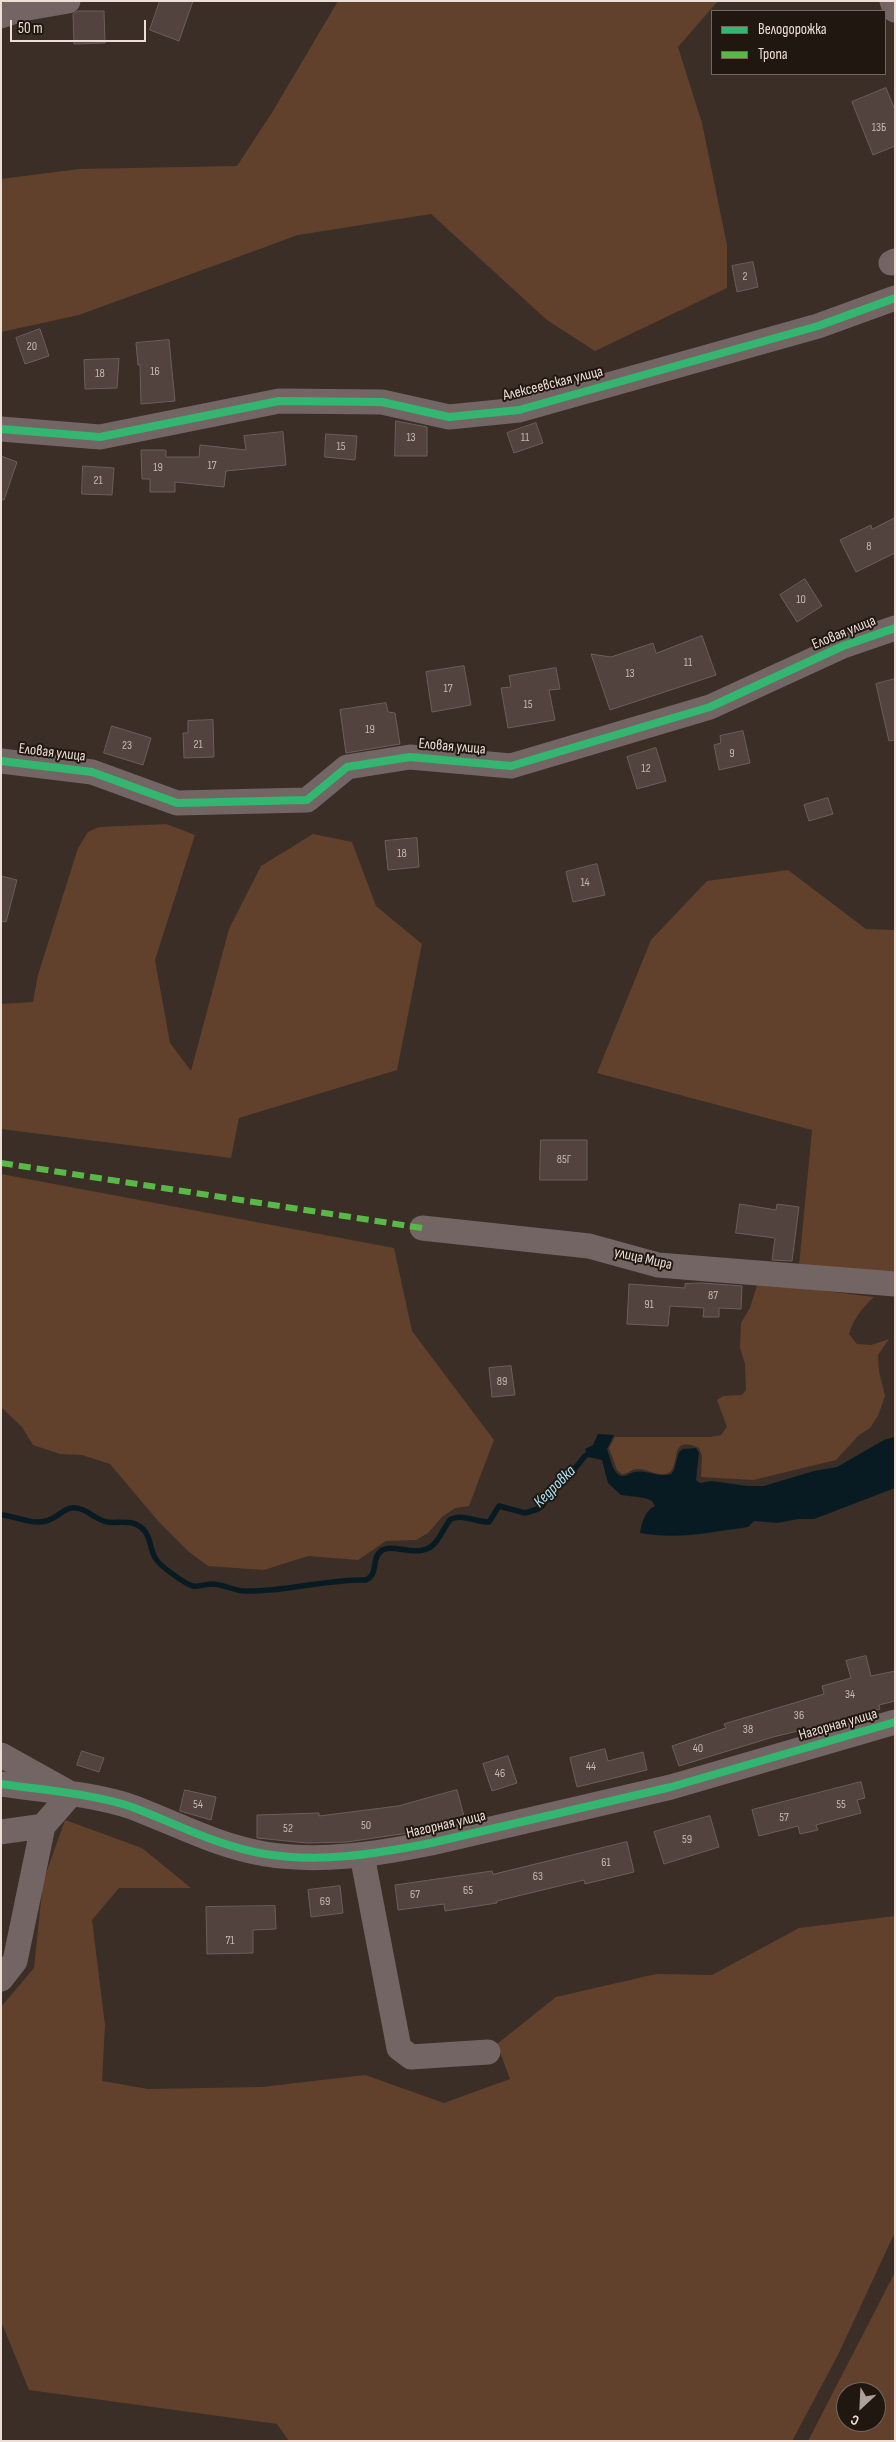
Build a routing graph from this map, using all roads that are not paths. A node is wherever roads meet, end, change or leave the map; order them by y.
1 (68, 1) edge
2 (892, 1) edge
3 (895, 10) edge
4 (1, 16) edge
5 (895, 298) edge
6 (1, 429) edge
7 (895, 628) edge
8 (1, 761) edge
9 (422, 1228) dead end
10 (895, 1284) edge
11 (895, 1722) edge
12 (4, 1758) edge
13 (1, 1784) edge
14 (71, 1794) junction
15 (43, 1826) junction
16 (1, 1832) edge
17 (362, 1855) junction
18 (1, 1979) edge
19 (488, 2052) dead end

1 - 4 street
2 - 3 street
5 - 6 street, Алексеевская улица
7 - 8 street, Еловая улица
9 - 10 street, улица Мира
11 - 17 street, Нагорная улица
12 - 14 street, Нагорная улица
13 - 14 street, Нагорная улица
14 - 15 street
14 - 17 street, Нагорная улица
15 - 16 street
15 - 18 street
17 - 19 street

